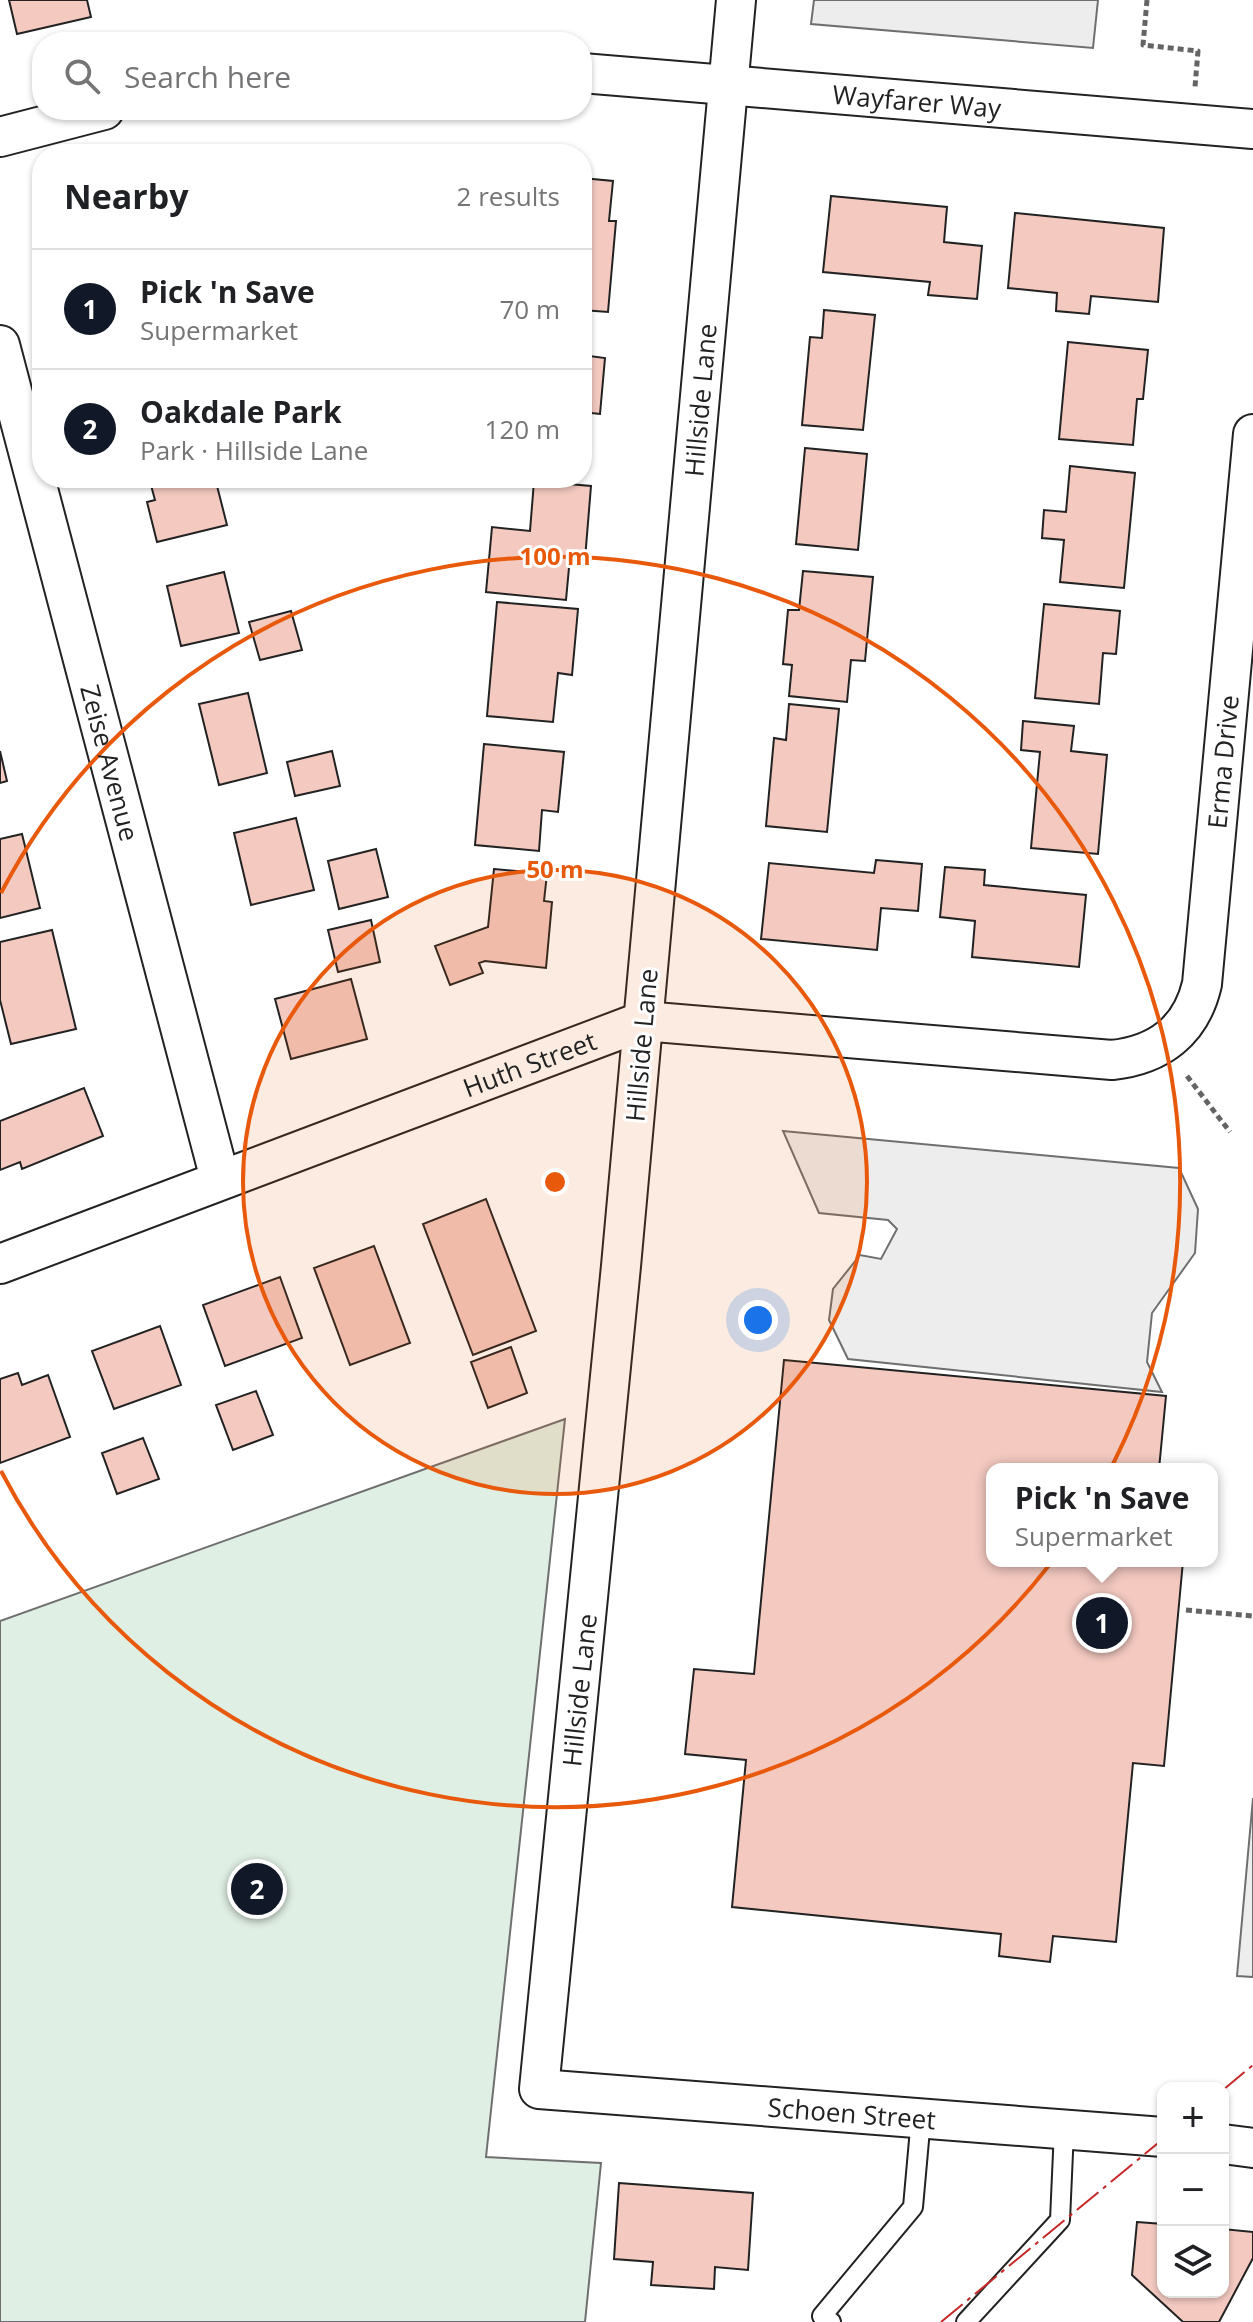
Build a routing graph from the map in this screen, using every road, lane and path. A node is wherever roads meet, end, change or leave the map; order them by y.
1 (736, 0) edge
2 (1147, 0) edge
3 (592, 74) edge
4 (728, 85) junction
5 (65, 120) edge
6 (1192, 124) junction
7 (1253, 129) edge
8 (0, 137) edge
9 (0, 345) edge
10 (1253, 434) edge
11 (32, 466) edge
12 (38, 488) edge
13 (643, 1021) junction
14 (1169, 1040) junction
15 (1230, 1132) dead end
16 (220, 1179) junction
17 (0, 1264) edge
18 (1186, 1610) dead end
19 (1253, 1616) edge
20 (539, 2089) joint
21 (921, 2118) junction
22 (1064, 2130) junction
23 (1157, 2137) edge
24 (1229, 2145) edge
25 (1253, 2148) edge
26 (831, 2322) edge
27 (966, 2322) edge

1 - 4 street, Hillside Lane
2 - 6 path
3 - 4 street, Wayfarer Way
4 - 6 street, Wayfarer Way
4 - 13 street, Hillside Lane
5 - 8 street
6 - 7 street, Wayfarer Way
9 - 11 street, Zeise Avenue
10 - 14 street, Erma Drive
12 - 16 street, Zeise Avenue
13 - 14 street, Huth Street
13 - 16 street, Huth Street
13 - 20 street, Hillside Lane
14 - 15 path
16 - 17 street, Huth Street
18 - 19 path
20 - 21 street, Schoen Street
21 - 22 street, Schoen Street
21 - 26 lane
22 - 23 street, Schoen Street
22 - 27 lane
24 - 25 street

